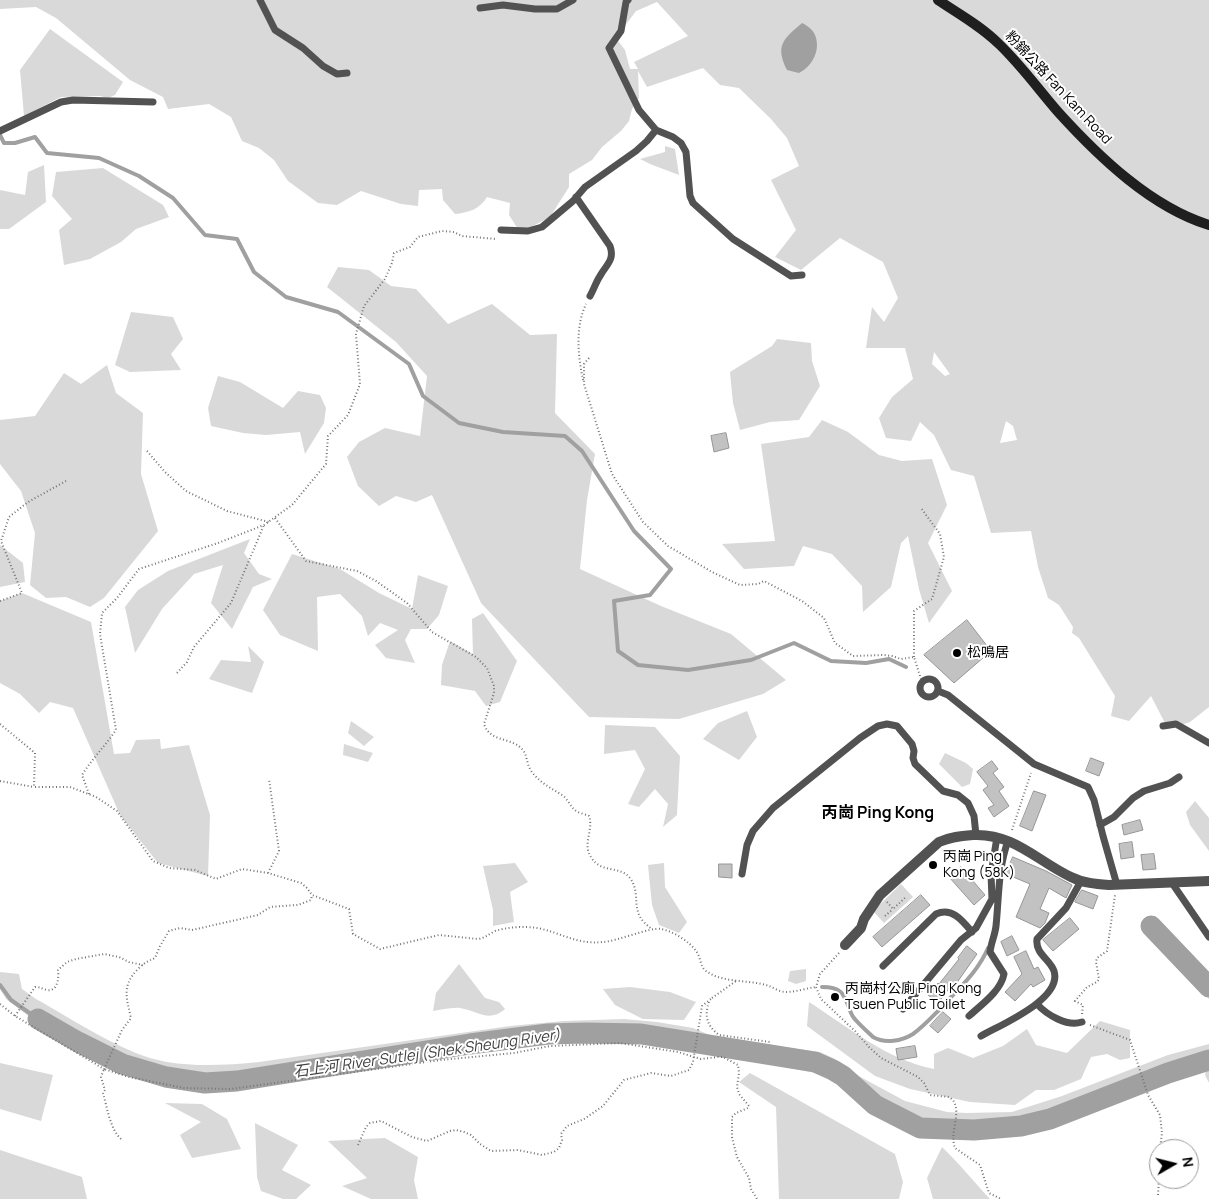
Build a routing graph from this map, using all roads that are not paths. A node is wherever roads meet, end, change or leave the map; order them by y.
1 (260, 0) edge
2 (573, 0) edge
3 (628, 0) edge
4 (938, 0) edge
5 (480, 8) dead end
6 (347, 73) dead end
7 (153, 102) dead end
8 (656, 130) junction
9 (0, 131) edge
10 (576, 197) junction
11 (1209, 225) edge
12 (502, 230) road end
13 (802, 275) dead end
14 (590, 296) road end
15 (938, 691) dead end
16 (1163, 726) dead end
17 (1209, 742) edge
18 (1179, 777) dead end
19 (1100, 825) junction
20 (976, 835) junction
21 (997, 837) junction
22 (1008, 841) junction
23 (742, 874) dead end
24 (1081, 881) junction
25 (1209, 881) edge
26 (1172, 883) junction
27 (1117, 884) junction
28 (972, 932) junction
29 (1209, 937) edge
30 (845, 945) road end
31 (882, 966) dead end
32 (1036, 1004) junction
33 (903, 1009) dead end
34 (968, 1016) dead end
35 (1082, 1022) road end
36 (981, 1036) dead end

1 - 6 lane
2 - 5 lane
3 - 8 lane
4 - 11 main road, 粉錦公路 Fan Kam Road
7 - 9 lane
8 - 10 lane
8 - 13 lane
10 - 12 lane
10 - 14 lane
15 - 19 lane
16 - 17 lane
18 - 19 lane
19 - 27 lane
20 - 21 street
20 - 23 lane
20 - 30 street
21 - 22 street
21 - 28 lane
22 - 24 street
22 - 34 lane
24 - 27 street
24 - 32 lane
25 - 26 street
26 - 27 street
26 - 29 lane
28 - 31 lane
28 - 33 lane
32 - 35 lane
32 - 36 lane

